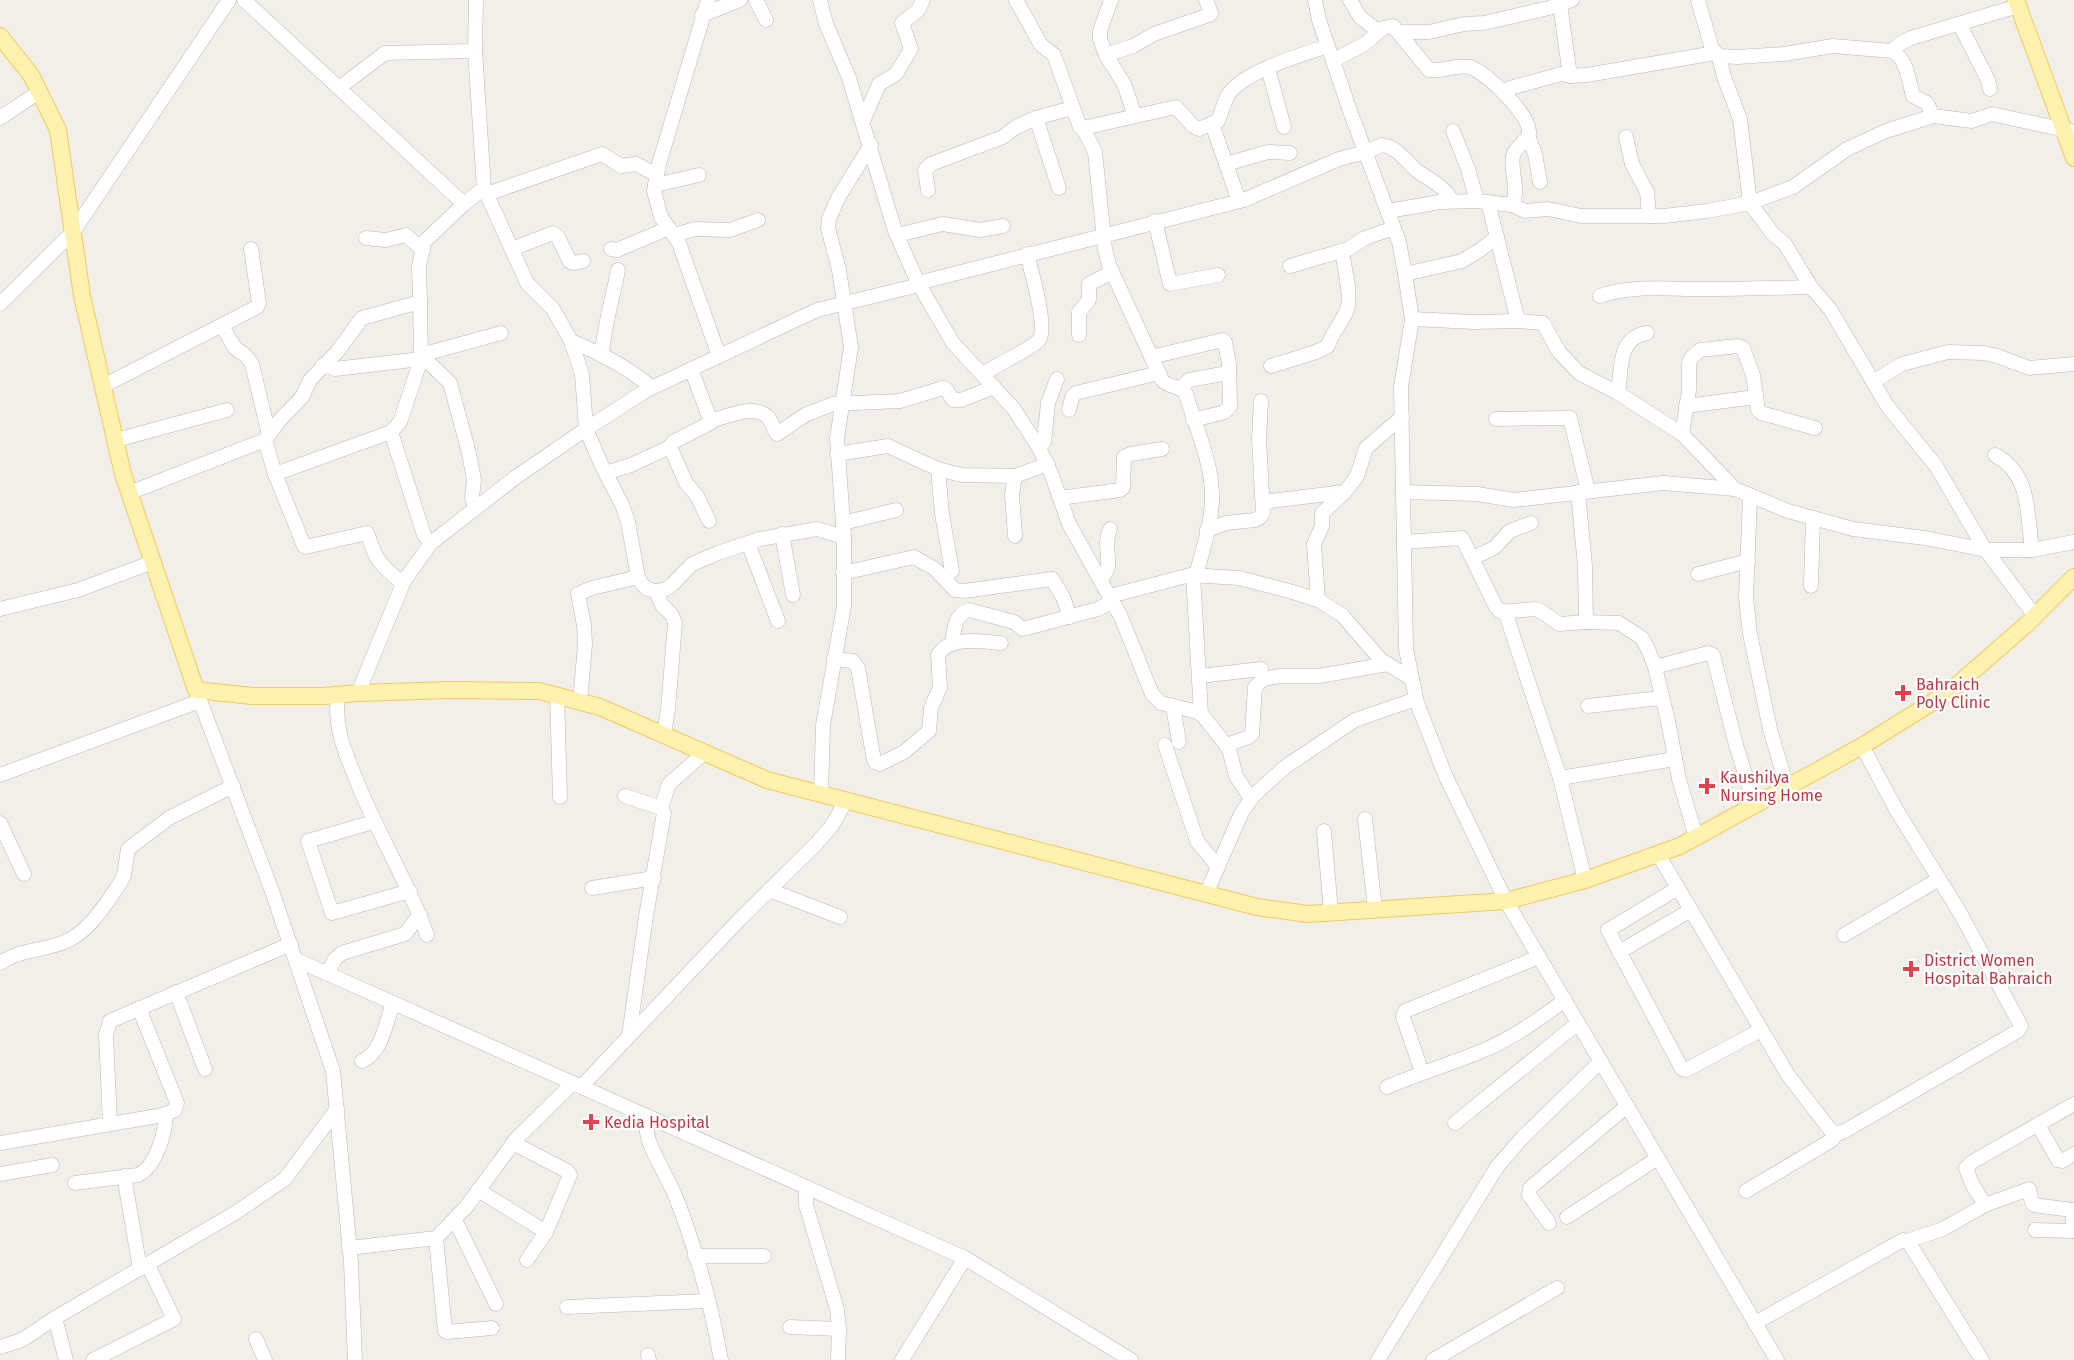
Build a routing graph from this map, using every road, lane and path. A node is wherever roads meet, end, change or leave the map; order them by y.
1 (229, 0) edge
2 (244, 0) edge
3 (476, 0) edge
4 (708, 0) edge
5 (740, 0) edge
6 (756, 0) edge
7 (819, 0) edge
8 (923, 0) edge
9 (1017, 0) edge
10 (1111, 0) edge
11 (1206, 0) edge
12 (1315, 0) edge
13 (1350, 0) edge
14 (1698, 0) edge
15 (1566, 2) edge
16 (2017, 3) edge
17 (702, 15) junction
18 (766, 20) dead end
19 (1960, 24) junction
20 (1378, 31) junction
21 (1399, 32) junction
22 (0, 36) edge
23 (1328, 46) junction
24 (475, 51) junction
25 (1892, 51) junction
26 (1717, 54) junction
27 (1106, 55) junction
28 (1333, 61) junction
29 (1268, 68) junction
30 (1570, 76) junction
31 (339, 88) junction
32 (1990, 89) dead end
33 (39, 92) junction
34 (1503, 92) junction
35 (1072, 108) junction
36 (1135, 116) junction
37 (1933, 116) junction
38 (0, 118) edge
39 (1036, 118) junction
40 (863, 121) junction
41 (1212, 124) junction
42 (1284, 127) dead end
43 (1083, 128) junction
44 (1452, 131) dead end
45 (2069, 132) edge
46 (1528, 136) junction
47 (1626, 137) dead end
48 (871, 145) junction
49 (1366, 152) junction
50 (1290, 153) dead end
51 (2074, 158) edge
52 (1226, 164) junction
53 (699, 175) dead end
54 (656, 180) junction
55 (1540, 182) dead end
56 (1059, 188) dead end
57 (927, 190) dead end
58 (486, 191) junction
59 (1239, 201) junction
60 (1452, 201) junction
61 (1482, 201) junction
62 (464, 204) junction
63 (1750, 204) junction
64 (1512, 205) junction
65 (1388, 211) junction
66 (1649, 216) junction
67 (758, 220) dead end
68 (1155, 221) junction
69 (1003, 226) dead end
70 (1394, 228) junction
71 (73, 232) junction
72 (672, 232) junction
73 (1104, 234) junction
74 (897, 235) junction
75 (1497, 237) junction
76 (366, 238) dead end
77 (251, 249) dead end
78 (512, 249) junction
79 (610, 249) dead end
80 (423, 250) junction
81 (1342, 251) junction
82 (1027, 254) junction
83 (583, 261) dead end
84 (1290, 266) dead end
85 (618, 270) dead end
86 (1112, 272) junction
87 (1405, 274) junction
88 (1218, 275) dead end
89 (918, 284) junction
90 (1811, 286) junction
91 (1600, 296) dead end
92 (420, 302) junction
93 (843, 303) junction
94 (0, 304) edge
95 (1412, 319) junction
96 (1518, 321) junction
97 (222, 326) junction
98 (501, 333) dead end
99 (1647, 333) dead end
100 (1079, 335) dead end
101 (571, 341) junction
102 (602, 354) junction
103 (719, 356) junction
104 (421, 357) junction
105 (1151, 357) junction
106 (2074, 364) edge
107 (323, 366) junction
108 (1271, 366) dead end
109 (691, 369) junction
110 (1159, 373) junction
111 (983, 374) junction
112 (1228, 374) junction
113 (1057, 379) dead end
114 (1873, 382) junction
115 (103, 386) junction
116 (994, 387) junction
117 (652, 388) junction
118 (1181, 388) junction
119 (1617, 393) junction
120 (1756, 397) junction
121 (1261, 402) dead end
122 (842, 403) junction
123 (1686, 406) junction
124 (227, 410) dead end
125 (1070, 410) dead end
126 (1402, 417) junction
127 (1497, 419) dead end
128 (1193, 420) junction
129 (710, 421) junction
130 (1815, 428) dead end
131 (586, 429) junction
132 (390, 432) junction
133 (1682, 434) junction
134 (267, 438) junction
135 (116, 441) junction
136 (670, 447) junction
137 (1040, 448) junction
138 (1162, 449) dead end
139 (837, 454) junction
140 (1995, 454) dead end
141 (1048, 464) junction
142 (938, 469) junction
143 (606, 473) junction
144 (275, 474) junction
145 (1015, 476) junction
146 (1735, 489) junction
147 (1345, 492) junction
148 (1403, 492) junction
149 (1583, 492) junction
150 (129, 493) junction
151 (1750, 496) junction
152 (1059, 498) junction
153 (1264, 505) junction
154 (475, 509) junction
155 (896, 510) dead end
156 (1813, 518) junction
157 (709, 521) dead end
158 (1531, 523) dead end
159 (1110, 529) dead end
160 (843, 530) junction
161 (1207, 530) junction
162 (783, 534) junction
163 (1015, 536) dead end
164 (1404, 542) junction
165 (2074, 542) edge
166 (431, 543) junction
167 (748, 543) junction
168 (1986, 550) junction
169 (2032, 550) junction
170 (1473, 558) junction
171 (1748, 561) junction
172 (153, 562) junction
173 (952, 571) dead end
174 (843, 573) junction
175 (1698, 574) dead end
176 (1195, 575) junction
177 (638, 577) junction
178 (2074, 577) edge
179 (1100, 579) junction
180 (403, 584) junction
181 (1811, 586) dead end
182 (656, 591) junction
183 (793, 595) dead end
184 (1112, 599) junction
185 (1318, 600) junction
186 (1, 610) edge
187 (1504, 611) junction
188 (2035, 616) junction
189 (1070, 617) junction
190 (778, 621) dead end
191 (1586, 622) junction
192 (1001, 643) dead end
193 (951, 644) junction
194 (834, 659) junction
195 (1388, 664) junction
196 (1655, 667) junction
197 (1261, 669) dead end
198 (1200, 676) junction
199 (1412, 679) junction
200 (358, 693) junction
201 (338, 695) junction
202 (557, 695) junction
203 (198, 696) junction
204 (1661, 698) junction
205 (1416, 699) junction
206 (580, 701) junction
207 (1173, 706) junction
208 (1588, 706) dead end
209 (1201, 714) junction
210 (664, 735) junction
211 (1226, 745) junction
212 (1862, 746) junction
213 (704, 753) junction
214 (1675, 759) junction
215 (0, 775) edge
216 (1560, 778) junction
217 (233, 786) junction
218 (1787, 787) junction
219 (822, 794) junction
220 (625, 796) dead end
221 (560, 797) dead end
222 (1251, 799) junction
223 (846, 801) junction
224 (1755, 805) junction
225 (662, 808) junction
226 (1365, 819) dead end
227 (374, 822) junction
228 (0, 823) edge
229 (1324, 831) dead end
230 (1696, 837) junction
231 (1658, 854) junction
232 (1218, 867) junction
233 (24, 874) dead end
234 (654, 878) junction
235 (1939, 879) junction
236 (1585, 880) junction
237 (592, 888) dead end
238 (1678, 888) junction
239 (770, 890) junction
240 (410, 891) junction
241 (1206, 894) junction
242 (1506, 901) junction
243 (1375, 909) junction
244 (1690, 910) junction
245 (1331, 912) junction
246 (420, 914) junction
247 (840, 917) dead end
248 (427, 935) dead end
249 (1844, 935) dead end
250 (291, 944) junction
251 (1619, 952) junction
252 (1539, 957) junction
253 (297, 960) junction
254 (0, 963) edge
255 (327, 974) junction
256 (176, 992) junction
257 (1565, 1000) junction
258 (393, 1003) junction
259 (139, 1008) junction
260 (1578, 1023) junction
261 (1761, 1030) junction
262 (629, 1036) junction
263 (362, 1061) dead end
264 (1601, 1061) junction
265 (205, 1069) dead end
266 (1422, 1072) junction
267 (577, 1085) junction
268 (1387, 1087) dead end
269 (2074, 1104) edge
270 (1627, 1106) junction
271 (337, 1109) junction
272 (166, 1114) junction
273 (649, 1117) junction
274 (1455, 1123) dead end
275 (110, 1124) junction
276 (2038, 1125) junction
277 (1837, 1133) junction
278 (0, 1143) edge
279 (513, 1143) junction
280 (2074, 1154) edge
281 (1658, 1158) junction
282 (52, 1165) dead end
283 (0, 1174) edge
284 (124, 1176) junction
285 (75, 1183) dead end
286 (806, 1187) junction
287 (478, 1190) junction
288 (1746, 1191) dead end
289 (1985, 1205) junction
290 (1567, 1217) dead end
291 (455, 1220) junction
292 (1549, 1223) dead end
293 (2035, 1230) dead end
294 (2074, 1231) edge
295 (546, 1232) junction
296 (436, 1238) junction
297 (1907, 1241) junction
298 (349, 1248) junction
299 (695, 1256) junction
300 (764, 1256) dead end
301 (965, 1258) junction
302 (527, 1260) dead end
303 (144, 1267) junction
304 (1557, 1288) dead end
305 (708, 1301) junction
306 (496, 1304) dead end
307 (567, 1307) dead end
308 (55, 1318) junction
309 (1755, 1323) junction
310 (790, 1327) dead end
311 (492, 1328) dead end
312 (839, 1329) junction
313 (256, 1339) dead end
314 (0, 1347) edge
315 (66, 1360) edge
316 (93, 1360) edge
317 (265, 1360) edge
318 (355, 1360) edge
319 (721, 1360) edge
320 (838, 1360) edge
321 (902, 1360) edge
322 (1131, 1360) edge
323 (1378, 1360) edge
324 (1433, 1360) edge
325 (1777, 1360) edge
326 (1982, 1360) edge

1 - 71 street
2 - 31 street
3 - 24 street
4 - 17 street
5 - 17 street
6 - 18 street
7 - 40 street
8 - 40 street
9 - 35 street
10 - 27 street
11 - 27 street
12 - 23 street
13 - 20 street
14 - 26 street
15 - 21 street
15 - 30 street
16 - 19 street
16 - 45 main road
17 - 54 street
19 - 25 street
19 - 32 street
20 - 21 street
20 - 28 street
21 - 34 street
22 - 33 main road
23 - 28 street
23 - 29 street
24 - 31 street
24 - 58 street
25 - 26 street
25 - 37 street
26 - 30 street
26 - 63 street
27 - 36 street
28 - 49 street
29 - 41 street
29 - 42 street
30 - 34 street
31 - 62 street
33 - 38 street
33 - 71 main road
34 - 46 street
35 - 39 street
35 - 43 street
36 - 41 street
36 - 43 street
37 - 45 street
37 - 63 street
39 - 56 street
39 - 57 street
40 - 48 street
41 - 52 street
43 - 73 street
44 - 61 street
45 - 51 main road
46 - 55 street
46 - 64 street
47 - 66 street
48 - 74 street
48 - 93 street
49 - 59 street
49 - 60 street
49 - 65 street
50 - 52 street
52 - 59 street
53 - 54 street
54 - 58 street
54 - 72 street
58 - 62 street
58 - 78 street
59 - 68 street
60 - 61 street
60 - 65 street
61 - 64 street
61 - 75 street
62 - 80 street
63 - 66 street
63 - 90 street
64 - 66 street
65 - 70 street
67 - 72 street
68 - 73 street
68 - 88 street
69 - 74 street
70 - 81 street
70 - 87 street
71 - 94 street
71 - 115 main road
72 - 79 street
72 - 103 street
73 - 82 street
73 - 86 street
74 - 89 street
75 - 87 street
75 - 96 street
76 - 80 street
77 - 97 street
78 - 83 street
78 - 101 street
80 - 92 street
81 - 84 street
81 - 108 street
82 - 89 street
82 - 111 street
85 - 102 street
86 - 100 street
86 - 105 street
87 - 95 street
89 - 93 street
89 - 111 street
90 - 91 street
90 - 114 street
92 - 104 street
92 - 107 street
93 - 103 street
93 - 122 street
95 - 96 street
95 - 126 street
96 - 119 street
97 - 115 street
97 - 134 street
98 - 104 street
99 - 119 street
101 - 102 street
101 - 131 street
102 - 117 street
103 - 109 street
104 - 107 street
104 - 132 street
104 - 154 street
105 - 110 street
105 - 112 street
106 - 114 street
107 - 134 street
109 - 117 street
109 - 129 street
110 - 118 street
110 - 125 street
111 - 116 street
112 - 118 street
112 - 128 street
113 - 137 street
114 - 168 street
115 - 135 main road
116 - 122 street
116 - 137 street
117 - 131 street
118 - 128 street
119 - 133 street
120 - 123 street
120 - 123 street
120 - 130 street
121 - 153 street
122 - 129 street
122 - 139 street
123 - 133 street
124 - 135 street
126 - 147 street
126 - 148 street
127 - 149 street
128 - 161 street
129 - 136 street
131 - 143 street
131 - 154 street
132 - 144 street
132 - 166 street
133 - 146 street
134 - 144 street
134 - 150 street
135 - 150 main road
136 - 143 street
136 - 157 street
137 - 141 street
138 - 152 street
139 - 142 street
139 - 160 street
140 - 169 street
141 - 145 street
141 - 152 street
142 - 145 street
142 - 173 street
143 - 177 street
144 - 180 street
145 - 163 street
146 - 149 street
146 - 151 street
147 - 153 street
147 - 185 street
148 - 149 street
148 - 164 street
149 - 191 street
150 - 172 main road
151 - 156 street
151 - 171 street
152 - 179 street
153 - 161 street
154 - 166 street
155 - 160 street
156 - 168 street
156 - 181 street
158 - 170 street
159 - 179 street
160 - 162 street
160 - 174 street
161 - 176 street
162 - 167 street
162 - 183 street
164 - 170 street
164 - 199 street
165 - 169 street
166 - 180 street
167 - 182 street
167 - 190 street
168 - 169 street
168 - 188 street
170 - 187 street
171 - 175 street
171 - 218 street
172 - 186 street
172 - 203 main road
174 - 189 street
174 - 194 street
176 - 184 street
176 - 185 street
176 - 198 street
177 - 182 street
177 - 206 street
178 - 188 main road
179 - 184 street
180 - 200 street
182 - 210 street
184 - 189 street
184 - 207 street
185 - 195 street
187 - 191 street
187 - 216 street
188 - 212 main road
189 - 193 street
191 - 196 street
192 - 193 street
193 - 194 street
194 - 219 street
195 - 199 street
195 - 211 street
196 - 204 street
196 - 224 street
197 - 198 street
198 - 209 street
199 - 205 street
200 - 201 main road
200 - 202 main road
201 - 203 main road
201 - 227 street
202 - 206 main road
202 - 221 street
203 - 215 street
203 - 217 street
204 - 208 street
204 - 214 street
205 - 222 street
205 - 242 street
206 - 210 main road
207 - 209 street
207 - 232 street
209 - 211 street
210 - 213 main road
211 - 222 street
212 - 218 main road
212 - 235 street
213 - 219 main road
213 - 225 street
214 - 216 street
214 - 230 street
216 - 236 street
217 - 250 street
217 - 254 street
218 - 224 main road
219 - 223 main road
220 - 225 street
222 - 232 street
223 - 239 street
223 - 241 main road
224 - 230 main road
225 - 234 street
226 - 243 street
227 - 240 street
227 - 240 street
228 - 233 street
229 - 245 street
230 - 231 main road
231 - 236 main road
231 - 238 street
232 - 241 street
234 - 237 street
234 - 262 street
235 - 249 street
235 - 277 street
236 - 242 main road
238 - 244 street
238 - 251 street
239 - 247 street
239 - 262 street
240 - 246 street
241 - 245 main road
242 - 243 main road
242 - 252 street
243 - 245 main road
244 - 251 street
244 - 261 street
246 - 248 street
246 - 255 street
250 - 253 street
250 - 256 street
251 - 261 street
252 - 257 street
252 - 266 street
253 - 255 street
253 - 271 street
255 - 258 street
256 - 259 street
256 - 265 street
257 - 260 street
257 - 266 street
258 - 263 street
258 - 267 street
259 - 272 street
259 - 275 street
260 - 264 street
260 - 274 street
261 - 277 street
262 - 267 street
264 - 270 street
264 - 323 street
266 - 268 street
267 - 273 street
267 - 279 street
269 - 276 street
270 - 281 street
270 - 292 street
271 - 298 street
271 - 303 street
272 - 275 street
272 - 284 street
273 - 286 street
273 - 299 street
275 - 278 street
276 - 280 street
276 - 289 street
277 - 288 street
279 - 287 street
279 - 295 street
281 - 290 street
281 - 309 street
282 - 283 street
284 - 285 street
284 - 303 street
286 - 301 street
286 - 312 street
287 - 291 street
287 - 295 street
289 - 294 street
289 - 297 street
291 - 296 street
291 - 306 street
293 - 294 street
295 - 302 street
296 - 298 street
296 - 311 street
297 - 309 street
297 - 326 street
298 - 318 street
299 - 300 street
299 - 305 street
301 - 321 street
301 - 322 street
303 - 308 street
303 - 316 street
304 - 324 street
305 - 307 street
305 - 319 street
308 - 314 street
308 - 315 street
309 - 325 street
310 - 312 street
312 - 320 street
313 - 317 street

